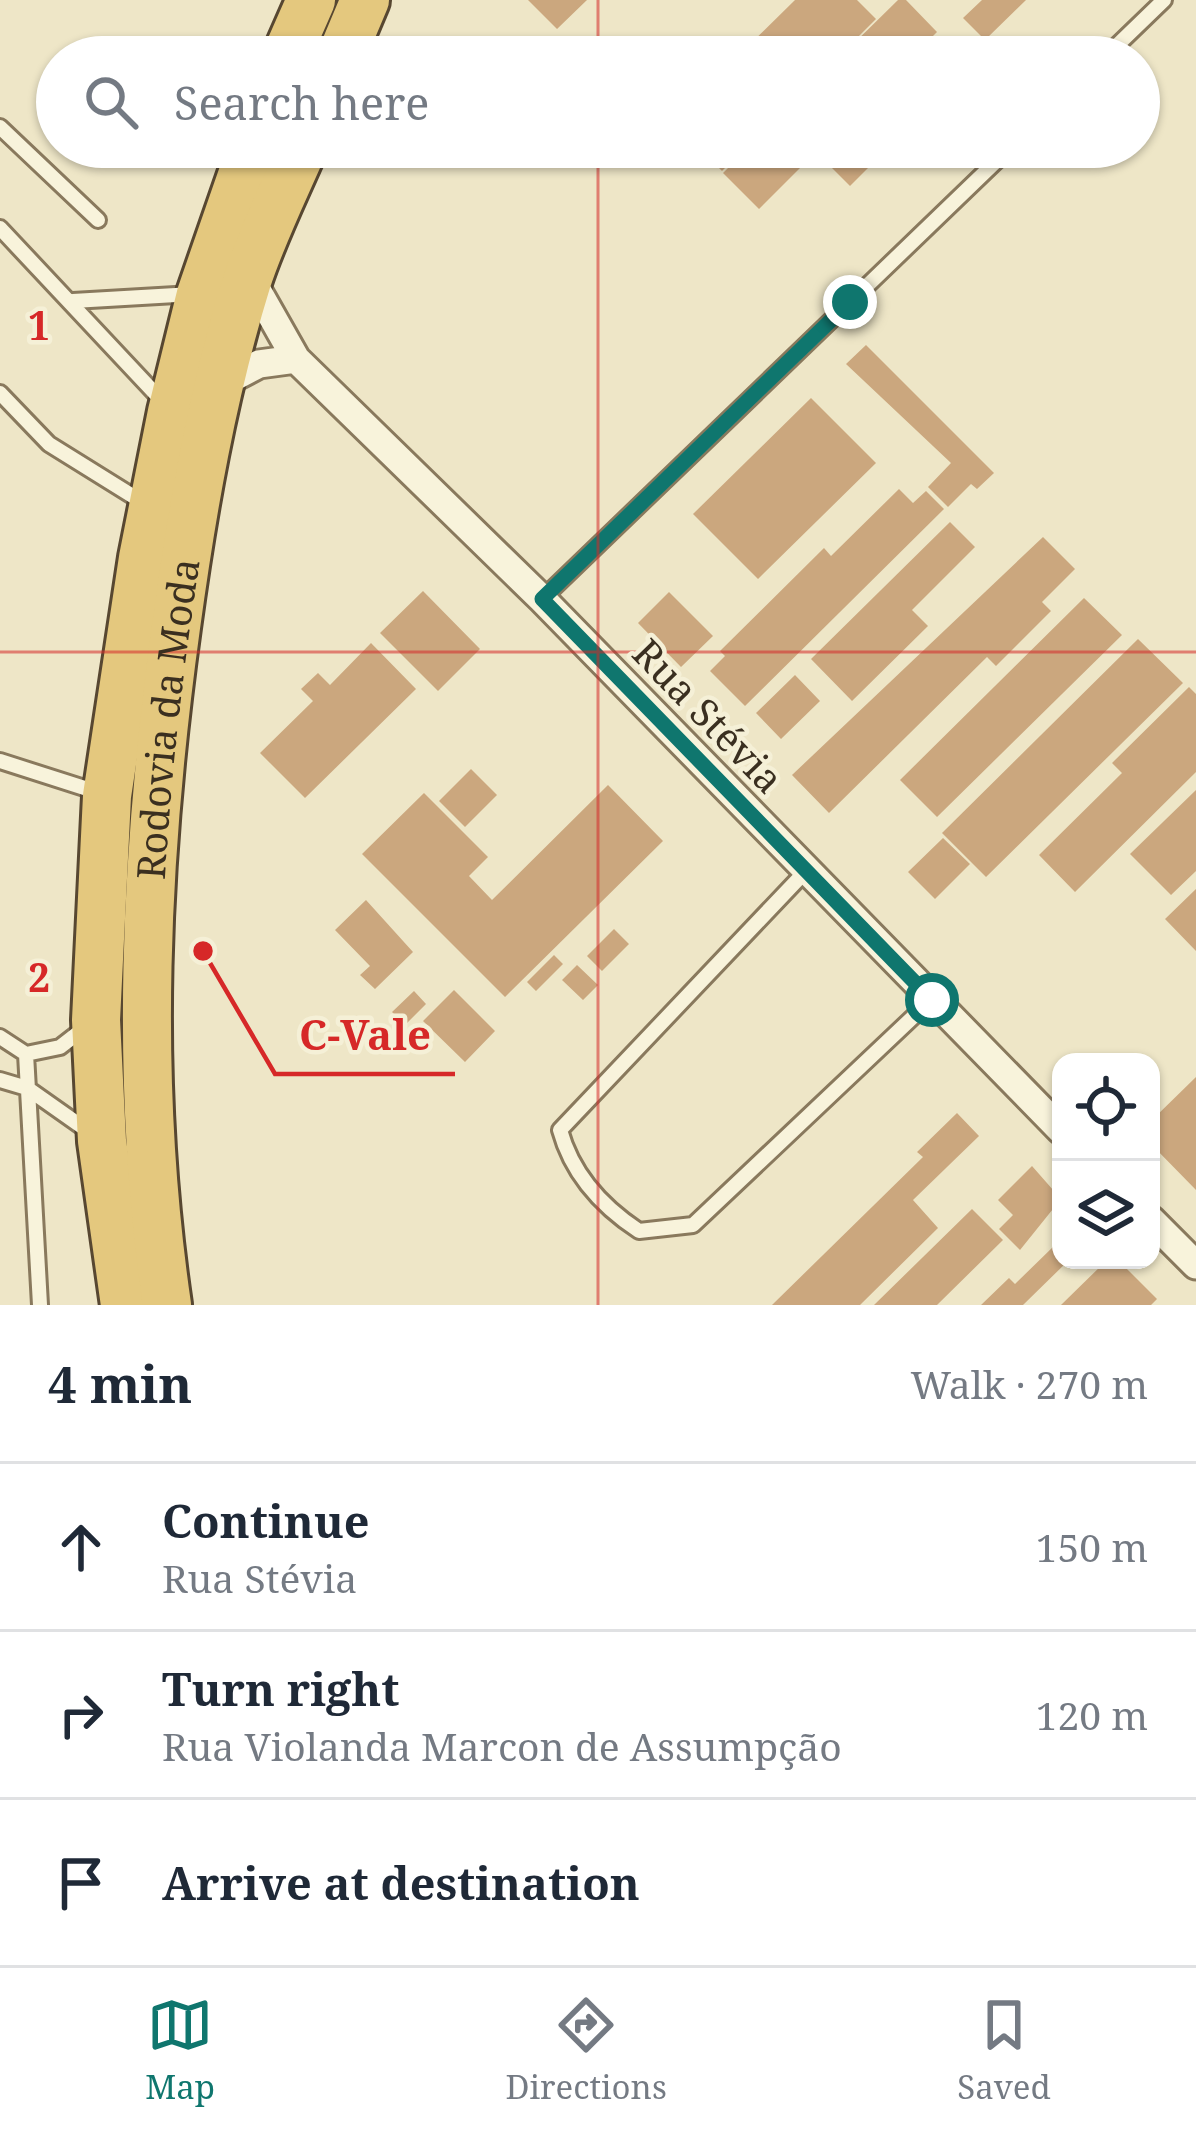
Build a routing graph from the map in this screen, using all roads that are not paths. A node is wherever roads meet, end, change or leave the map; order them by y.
1 (311, 0) edge
2 (365, 0) edge
3 (1164, 0) edge
4 (295, 36) edge
5 (349, 36) edge
6 (1127, 36) edge
7 (0, 127) edge
8 (36, 161) edge
9 (43, 168) edge
10 (245, 168) edge
11 (294, 168) edge
12 (989, 168) edge
13 (98, 220) dead end
14 (0, 228) edge
15 (249, 276) junction
16 (201, 294) junction
17 (73, 301) junction
18 (296, 359) junction
19 (217, 386) junction
20 (0, 393) edge
21 (172, 412) junction
22 (152, 508) junction
23 (542, 599) junction
24 (0, 761) edge
25 (107, 796) junction
26 (805, 873) junction
27 (932, 1000) junction
28 (96, 1019) junction
29 (0, 1036) edge
30 (26, 1054) junction
31 (0, 1080) edge
32 (27, 1088) junction
33 (1052, 1121) edge
34 (102, 1141) junction
35 (1160, 1229) edge
36 (1196, 1265) edge
37 (40, 1305) edge
38 (125, 1305) edge
39 (167, 1305) edge

1 - 4 highway
2 - 5 highway
3 - 6 lane
7 - 8 lane
9 - 13 lane
10 - 16 highway, Rodovia da Moda
11 - 15 highway, Rodovia da Moda
12 - 23 lane
14 - 17 lane
15 - 18 street, Rua Stévia
15 - 19 highway, Rodovia da Moda
16 - 17 lane
16 - 21 highway, Rodovia da Moda
17 - 21 lane
18 - 19 street
18 - 23 street, Rua Stévia
19 - 39 highway, Rodovia da Moda
20 - 22 lane
21 - 22 highway, Rodovia da Moda
22 - 25 highway, Rodovia da Moda
23 - 26 street, Rua Stévia
24 - 25 lane
25 - 28 highway, Rodovia da Moda
26 - 27 street, Rua Stévia
26 - 27 lane
27 - 33 street, Rua Stévia
28 - 30 lane
28 - 34 highway, Rodovia da Moda
29 - 30 lane
30 - 32 lane
31 - 32 lane
32 - 34 lane
32 - 37 lane
34 - 38 highway, Rodovia da Moda
35 - 36 street

